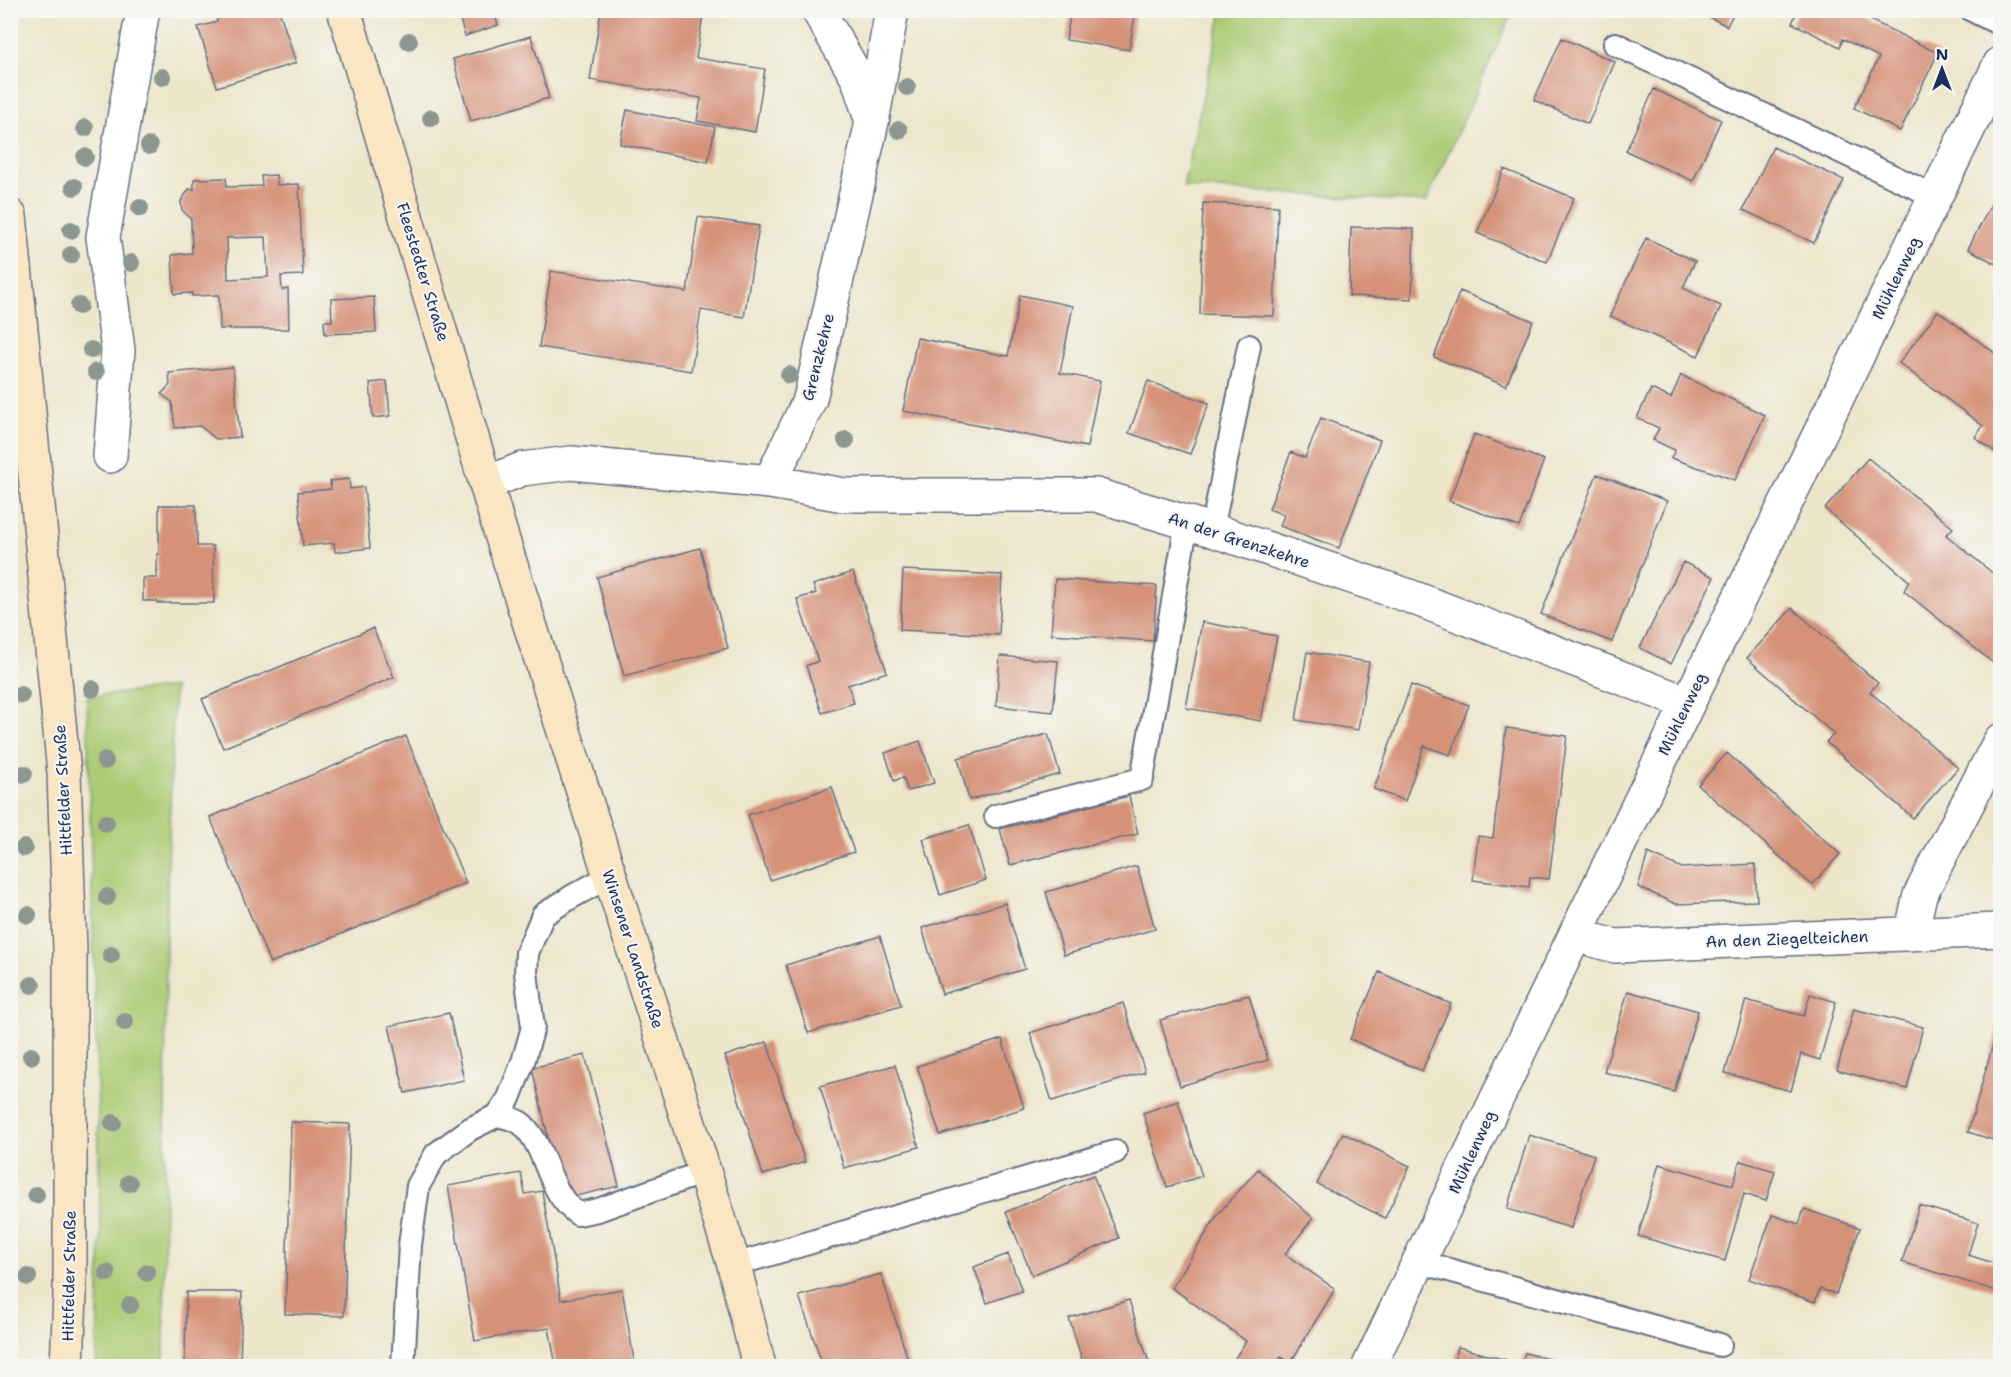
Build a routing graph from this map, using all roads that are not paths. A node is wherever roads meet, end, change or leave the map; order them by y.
1 (143, 10) edge
2 (345, 10) edge
3 (818, 10) edge
4 (892, 10) edge
5 (1972, 10) edge
6 (2001, 24) edge
7 (1615, 44) dead end
8 (2001, 64) edge
9 (873, 122) junction
10 (1936, 197) junction
11 (10, 216) edge
12 (1249, 346) dead end
13 (110, 456) dead end
14 (770, 482) junction
15 (487, 483) junction
16 (1200, 526) junction
17 (501, 534) joint
18 (1687, 703) junction
19 (2001, 741) edge
20 (996, 816) dead end
21 (610, 876) junction
22 (2001, 930) edge
23 (1911, 934) junction
24 (1575, 935) junction
25 (498, 1115) junction
26 (1115, 1152) dead end
27 (704, 1172) junction
28 (1420, 1262) junction
29 (734, 1265) junction
30 (1720, 1345) dead end
31 (67, 1366) edge
32 (403, 1366) edge
33 (759, 1366) edge
34 (1369, 1366) edge

1 - 13 street
2 - 15 street, Fleestedter Straße
3 - 9 street
4 - 9 street, Grenzkehre
5 - 6 lane
7 - 10 lane
8 - 10 street, Mühlenweg
9 - 14 street, Grenzkehre
10 - 18 street, Mühlenweg
11 - 31 street, Hittfelder Straße
12 - 16 lane
14 - 15 street
14 - 16 street, An der Grenzkehre
15 - 17 street, Fleestedter Straße
16 - 18 street, An der Grenzkehre
16 - 20 lane
17 - 21 street, Winsener Landstraße
18 - 24 street, Mühlenweg
19 - 23 street
21 - 25 lane
21 - 27 street, Winsener Landstraße
22 - 23 street, An den Ziegelteichen
23 - 24 street, An den Ziegelteichen
24 - 28 street, Mühlenweg
25 - 27 lane
25 - 32 lane
26 - 29 lane
27 - 29 street, Winsener Landstraße
28 - 30 lane
28 - 34 street, Mühlenweg
29 - 33 street, Winsener Landstraße

